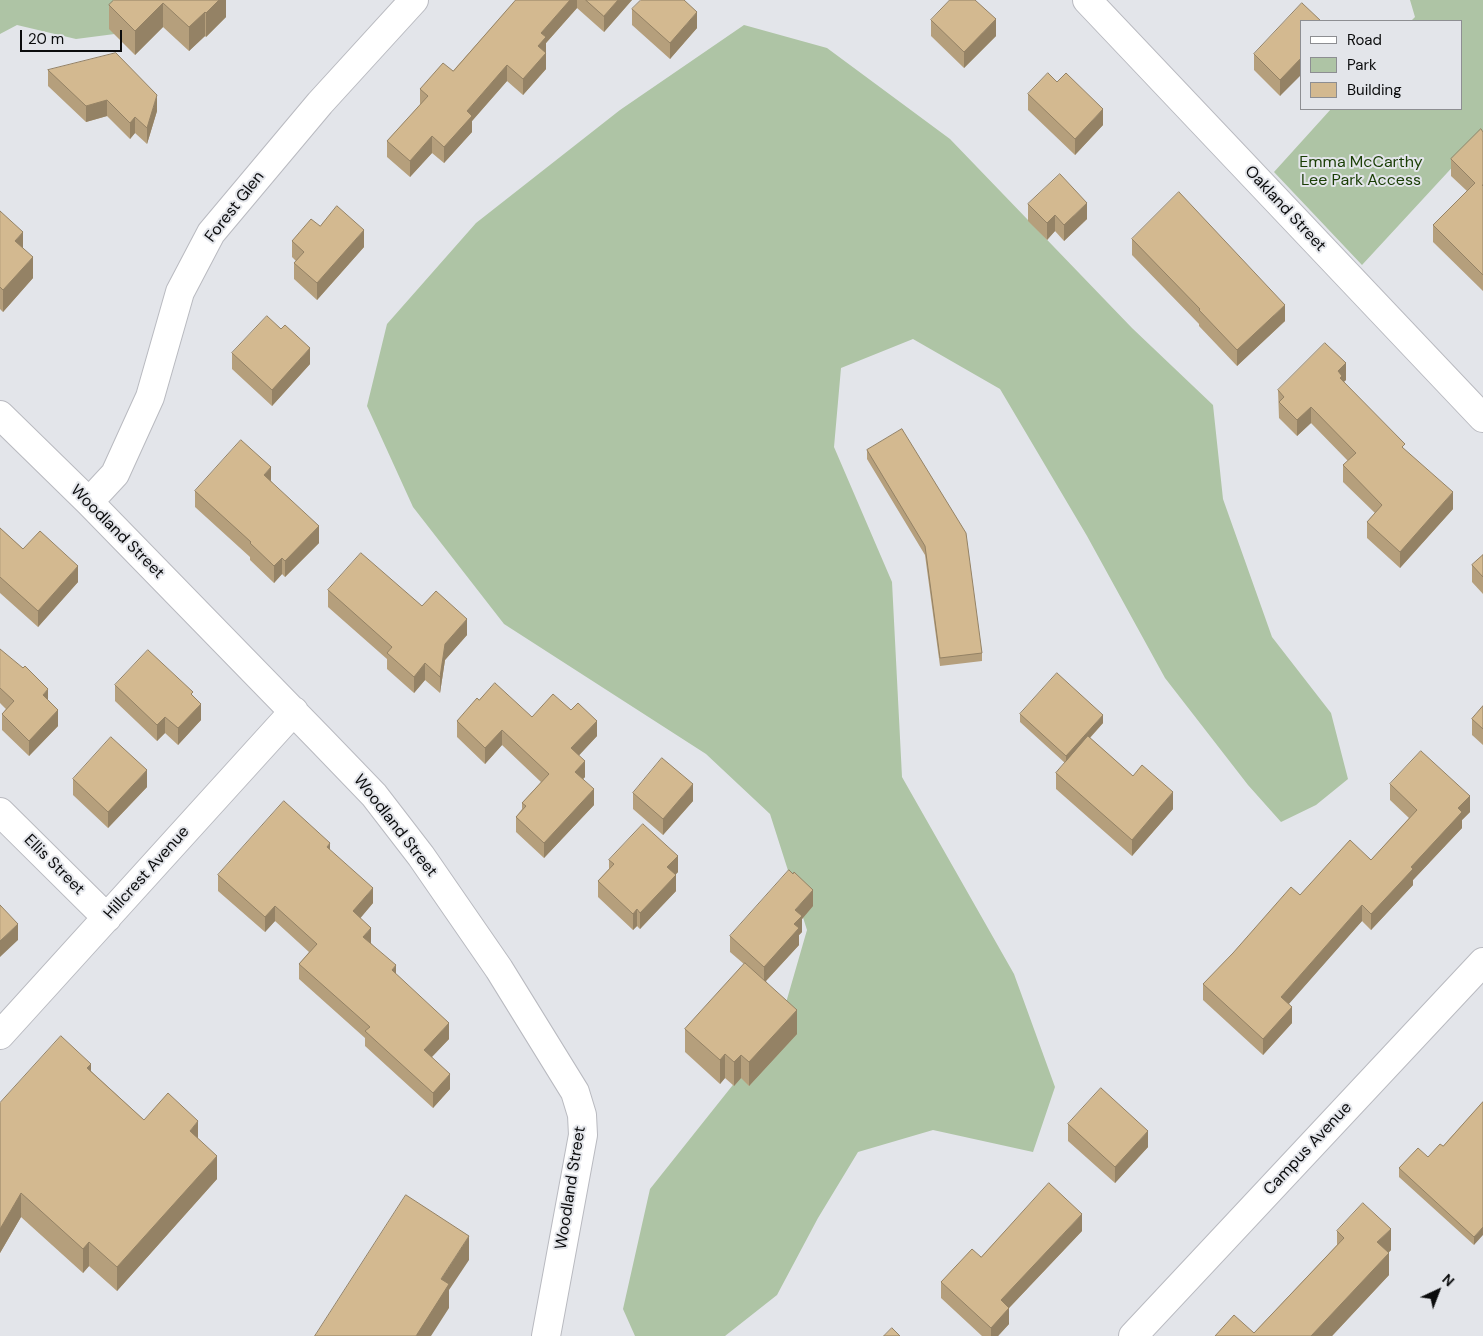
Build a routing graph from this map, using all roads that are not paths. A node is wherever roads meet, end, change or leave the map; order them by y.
1 (414, 0) edge
2 (1087, 0) edge
3 (0, 415) edge
4 (1483, 418) edge
5 (89, 502) junction
6 (294, 712) junction
7 (0, 812) edge
8 (107, 918) junction
9 (1483, 962) edge
10 (0, 1035) edge
11 (546, 1336) edge
12 (1133, 1336) edge

1 - 5 street, Forest Glen
2 - 4 street, Oakland Street
3 - 5 street, Woodland Street
5 - 6 street, Woodland Street
6 - 8 street, Hillcrest Avenue
6 - 11 street, Woodland Street
7 - 8 street, Ellis Street
8 - 10 street, Hillcrest Avenue
9 - 12 street, Campus Avenue

